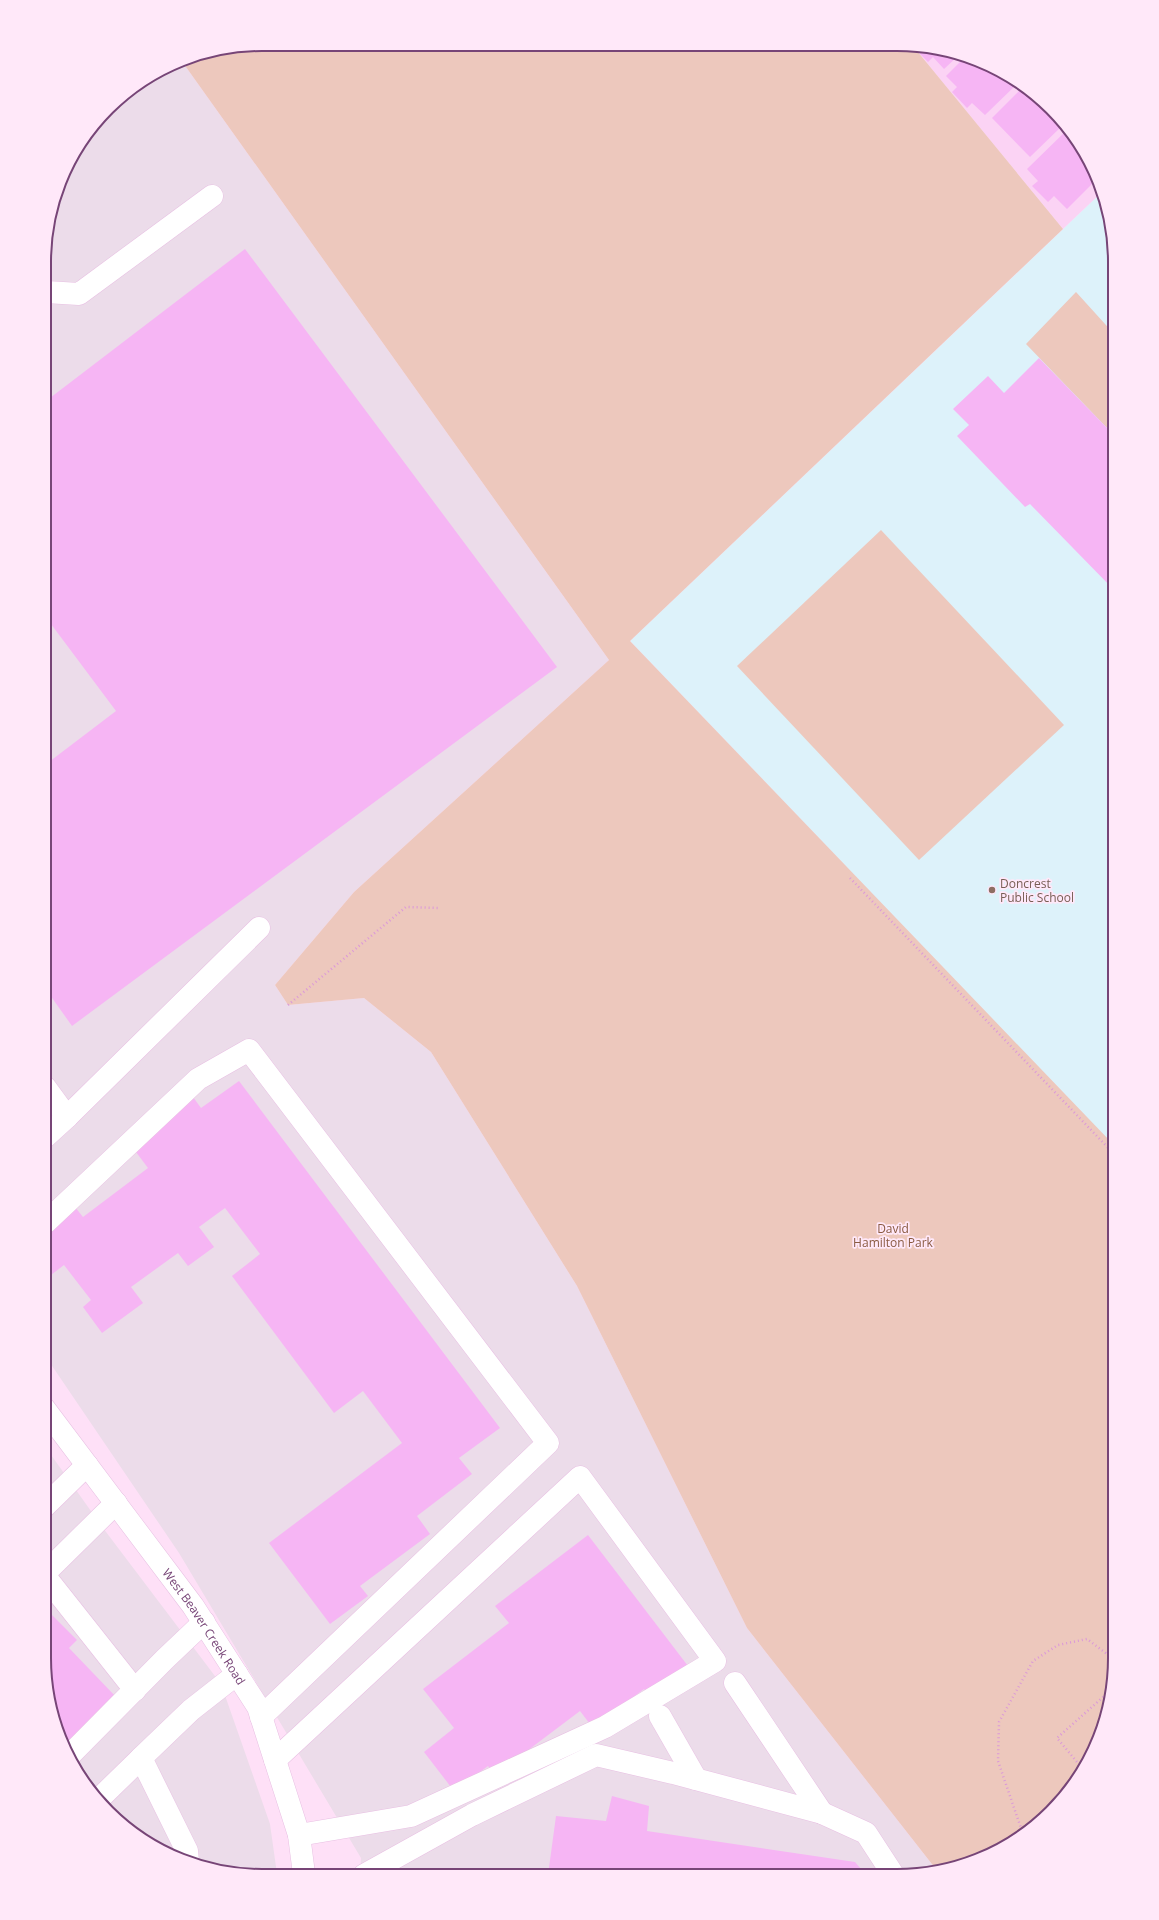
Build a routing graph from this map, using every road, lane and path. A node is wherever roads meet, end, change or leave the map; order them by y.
1 (212, 196) dead end
2 (51, 292) edge
3 (850, 878) dead end
4 (439, 908) dead end
5 (258, 928) dead end
6 (288, 1005) dead end
7 (51, 1095) edge
8 (67, 1118) junction
9 (51, 1132) edge
10 (1108, 1148) edge
11 (51, 1217) edge
12 (51, 1417) edge
13 (87, 1465) junction
14 (51, 1500) edge
15 (116, 1503) junction
16 (51, 1568) edge
17 (51, 1584) edge
18 (204, 1622) junction
19 (1108, 1655) edge
20 (237, 1674) junction
21 (735, 1683) dead end
22 (135, 1690) junction
23 (1104, 1696) edge
24 (660, 1716) dead end
25 (261, 1717) junction
26 (73, 1752) edge
27 (141, 1758) junction
28 (275, 1760) junction
29 (1079, 1764) edge
30 (696, 1778) junction
31 (102, 1796) edge
32 (822, 1813) junction
33 (1021, 1828) edge
34 (299, 1835) junction
35 (187, 1855) edge
36 (303, 1869) edge
37 (373, 1869) edge
38 (889, 1869) edge

1 - 2 street
3 - 10 path
4 - 6 path
5 - 8 street
7 - 8 street
8 - 9 street
11 - 25 street
12 - 13 street, West Beaver Creek Road
13 - 14 street
13 - 15 street, West Beaver Creek Road
15 - 16 street
15 - 18 street, West Beaver Creek Road
17 - 22 street
18 - 20 street, West Beaver Creek Road
18 - 22 street
19 - 33 path
20 - 25 street, West Beaver Creek Road
20 - 27 street
21 - 32 street
22 - 26 street
23 - 29 path
24 - 30 street
25 - 28 street, West Beaver Creek Road
27 - 31 street
27 - 35 street
28 - 34 street, West Beaver Creek Road
28 - 34 street
30 - 32 street
30 - 37 street
32 - 38 street
34 - 36 street, West Beaver Creek Road

